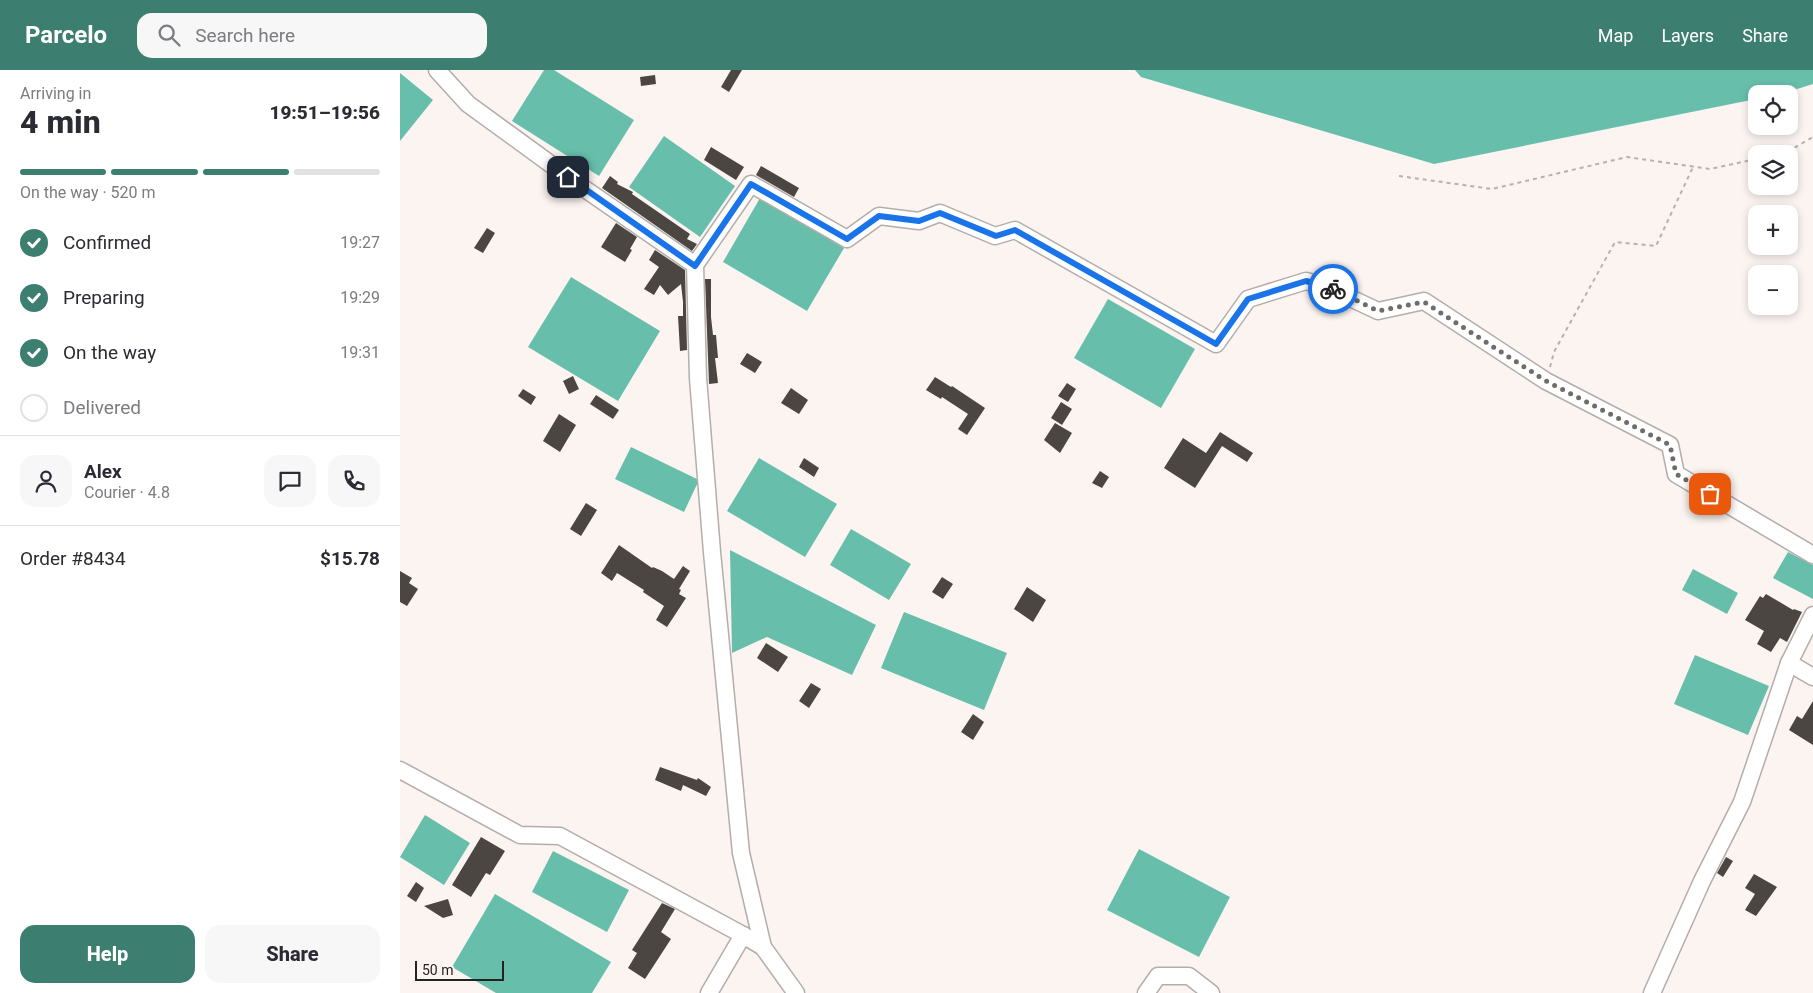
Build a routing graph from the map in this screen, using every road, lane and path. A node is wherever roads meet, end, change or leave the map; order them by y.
1 (437, 70) edge
2 (1813, 136) edge
3 (1798, 145) edge
4 (1748, 161) edge
5 (1692, 167) junction
6 (1399, 176) dead end
7 (695, 266) junction
8 (1546, 381) junction
9 (1813, 554) edge
10 (1813, 615) edge
11 (1789, 663) junction
12 (1813, 676) edge
13 (400, 770) edge
14 (744, 935) junction
15 (763, 947) junction
16 (709, 993) edge
17 (796, 993) edge
18 (1146, 993) edge
19 (1211, 993) edge
20 (1652, 993) edge

1 - 7 street
2 - 3 path
4 - 5 path
5 - 6 path
5 - 8 path
7 - 8 street
7 - 15 street
8 - 9 street
10 - 11 street
11 - 12 street
11 - 20 street
13 - 14 street
14 - 15 street
14 - 16 street
15 - 17 street
18 - 19 street

